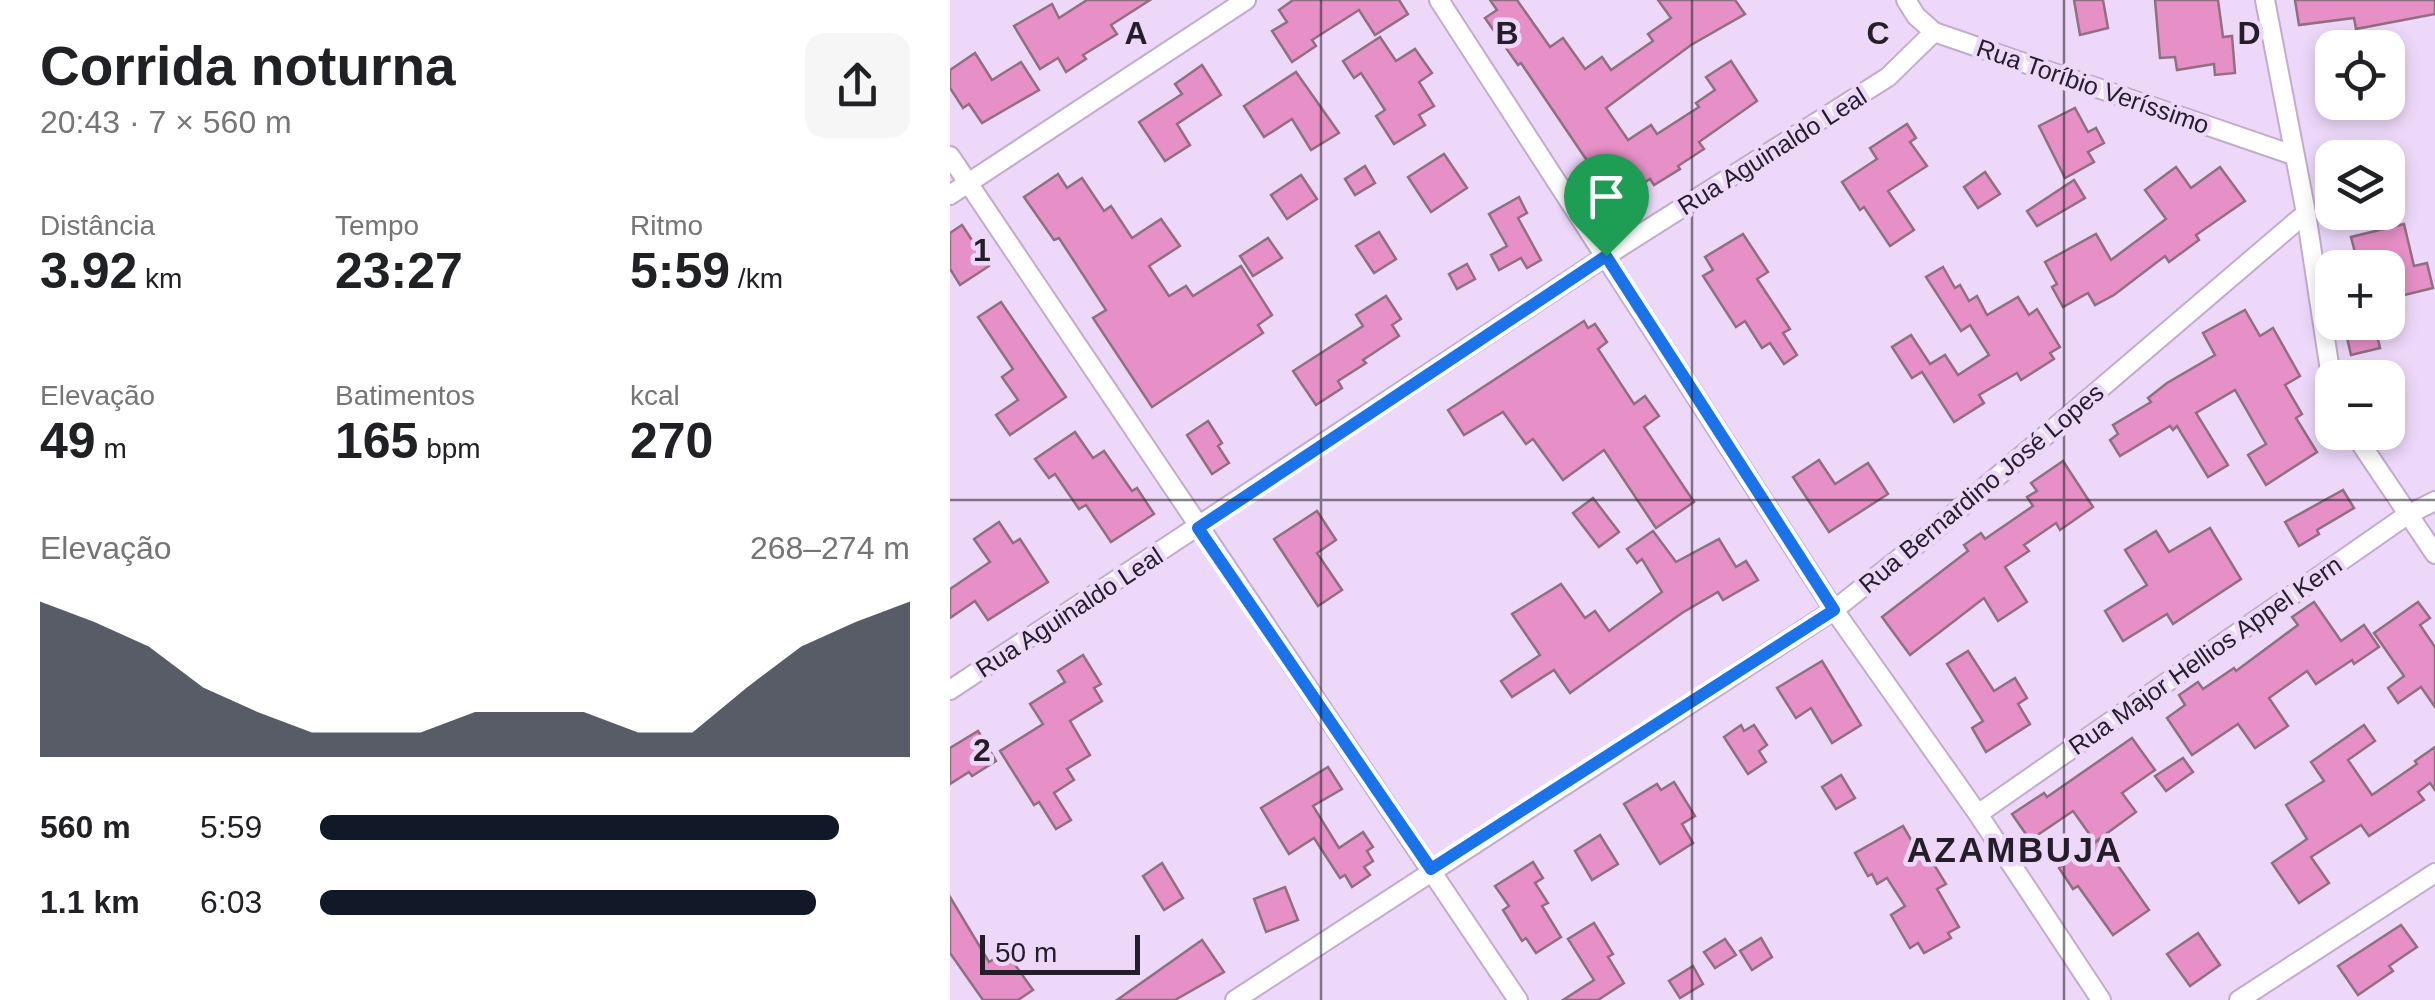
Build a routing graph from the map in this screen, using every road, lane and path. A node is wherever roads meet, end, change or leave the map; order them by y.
1 (1246, 0) edge
2 (1439, 0) edge
3 (1906, 0) edge
4 (2266, 0) edge
5 (1934, 32) junction
6 (2293, 155) junction
7 (950, 156) edge
8 (967, 184) junction
9 (950, 195) edge
10 (2306, 213) junction
11 (1606, 256) junction
12 (2328, 360) edge
13 (2365, 450) edge
14 (2435, 502) edge
15 (2407, 515) junction
16 (1198, 528) junction
17 (2435, 554) edge
18 (1834, 610) junction
19 (950, 690) edge
20 (1978, 814) junction
21 (1431, 869) junction
22 (2435, 873) edge
23 (1235, 1000) edge
24 (1518, 1000) edge
25 (2102, 1000) edge
26 (2240, 1000) edge

1 - 8 street
2 - 11 street
3 - 5 street, Rua Toríbio Veríssimo
4 - 6 street
5 - 6 street, Rua Toríbio Veríssimo
5 - 11 street, Rua Aguinaldo Leal
6 - 10 street
7 - 8 street
8 - 9 street
8 - 16 street
10 - 12 street
10 - 18 street, Rua Bernardino José Lopes
11 - 16 street, Rua Aguinaldo Leal
11 - 18 street
13 - 15 street
14 - 15 street, Rua Major Hellios Appel Kern
15 - 17 street
15 - 20 street, Rua Major Hellios Appel Kern
16 - 19 street, Rua Aguinaldo Leal
16 - 21 street
18 - 20 street
18 - 21 street, Rua Bernardino José Lopes
20 - 25 street
21 - 23 street, Rua Bernardino José Lopes
21 - 24 street
22 - 26 street

